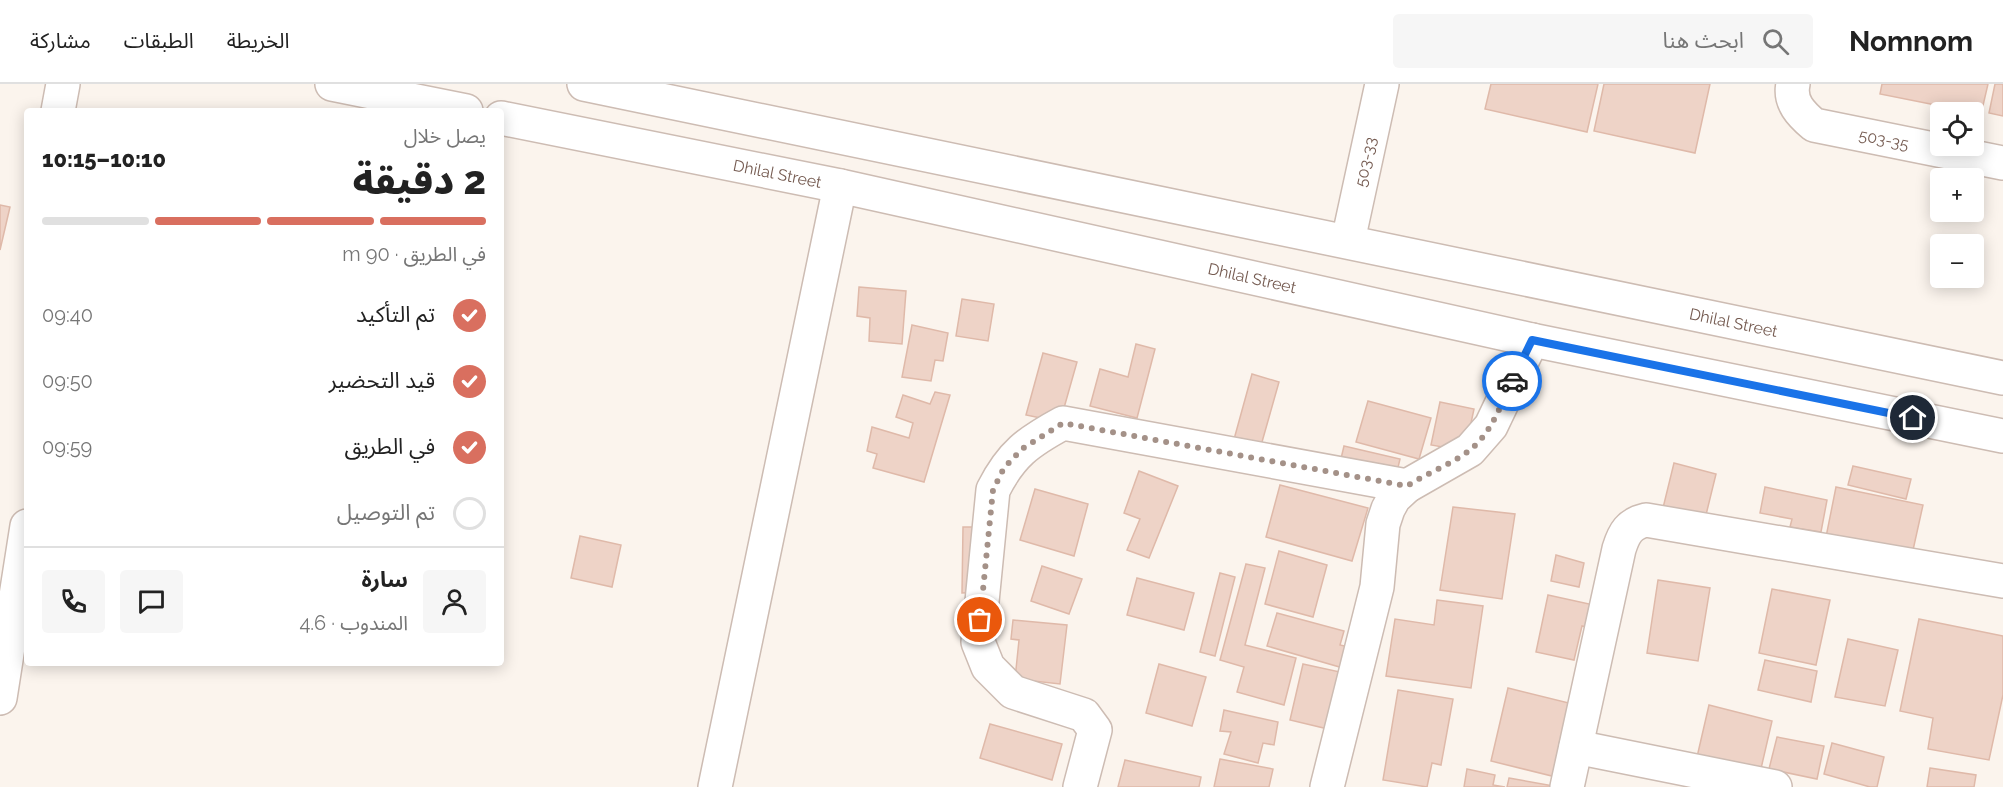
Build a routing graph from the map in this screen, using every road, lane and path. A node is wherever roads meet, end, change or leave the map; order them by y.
1 (63, 84) edge
2 (332, 84) edge
3 (584, 84) edge
4 (1382, 84) edge
5 (1793, 84) edge
6 (59, 108) edge
7 (451, 108) edge
8 (504, 119) edge
9 (2003, 163) edge
10 (840, 186) junction
11 (1072, 187) junction
12 (1066, 237) junction
13 (1348, 241) junction
14 (1532, 340) junction
15 (2003, 378) edge
16 (2003, 436) edge
17 (1407, 486) junction
18 (24, 545) edge
19 (2003, 581) edge
20 (0, 698) edge
21 (1576, 747) junction
22 (715, 787) edge
23 (1080, 787) edge
24 (1327, 787) edge
25 (1567, 787) edge
26 (1775, 787) edge

1 - 6 street
2 - 7 street
3 - 11 street, Dhilal Street
4 - 13 street, 503-33
5 - 9 street, 503-35
8 - 10 street, Dhilal Street
10 - 12 street, Dhilal Street
10 - 22 street
11 - 12 street
11 - 13 street, Dhilal Street
12 - 14 street, Dhilal Street
13 - 15 street, Dhilal Street
14 - 16 street, Dhilal Street
14 - 17 street
17 - 23 street
17 - 24 street
18 - 20 street
19 - 21 street
21 - 25 street
21 - 26 street

